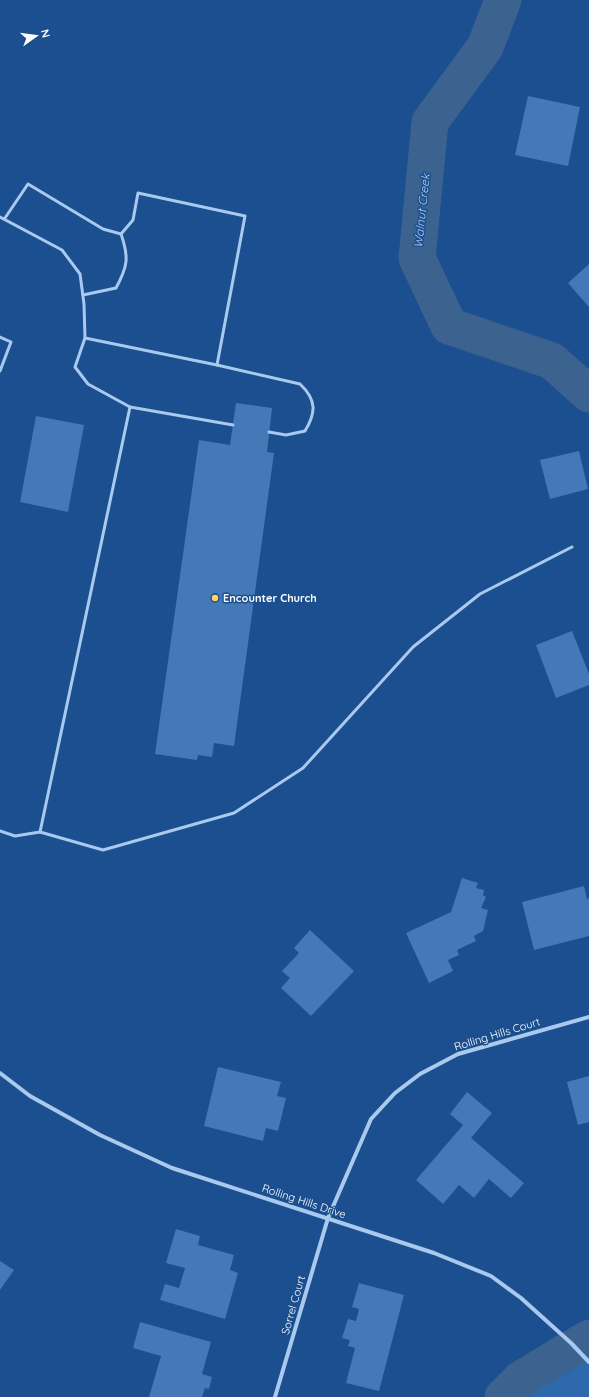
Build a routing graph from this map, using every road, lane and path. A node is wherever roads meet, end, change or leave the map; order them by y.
1 (0, 217) edge
2 (5, 218) junction
3 (121, 234) junction
4 (83, 295) junction
5 (0, 337) edge
6 (85, 338) junction
7 (217, 365) junction
8 (0, 371) edge
9 (130, 407) junction
10 (233, 425) dead end
11 (269, 432) dead end
12 (572, 547) dead end
13 (0, 831) edge
14 (40, 832) junction
15 (589, 1017) edge
16 (0, 1073) edge
17 (328, 1218) junction
18 (589, 1362) edge
19 (275, 1397) edge

1 - 2 lane
2 - 3 lane
2 - 4 lane
3 - 4 lane
3 - 7 lane
4 - 6 lane
5 - 8 lane
6 - 7 lane
6 - 9 lane
7 - 11 lane
9 - 10 lane
9 - 14 lane
12 - 14 lane
13 - 14 lane
15 - 17 street, Rolling Hills Court
16 - 17 street, Rolling Hills Drive
17 - 18 street, Rolling Hills Drive
17 - 19 street, Sorrel Court

